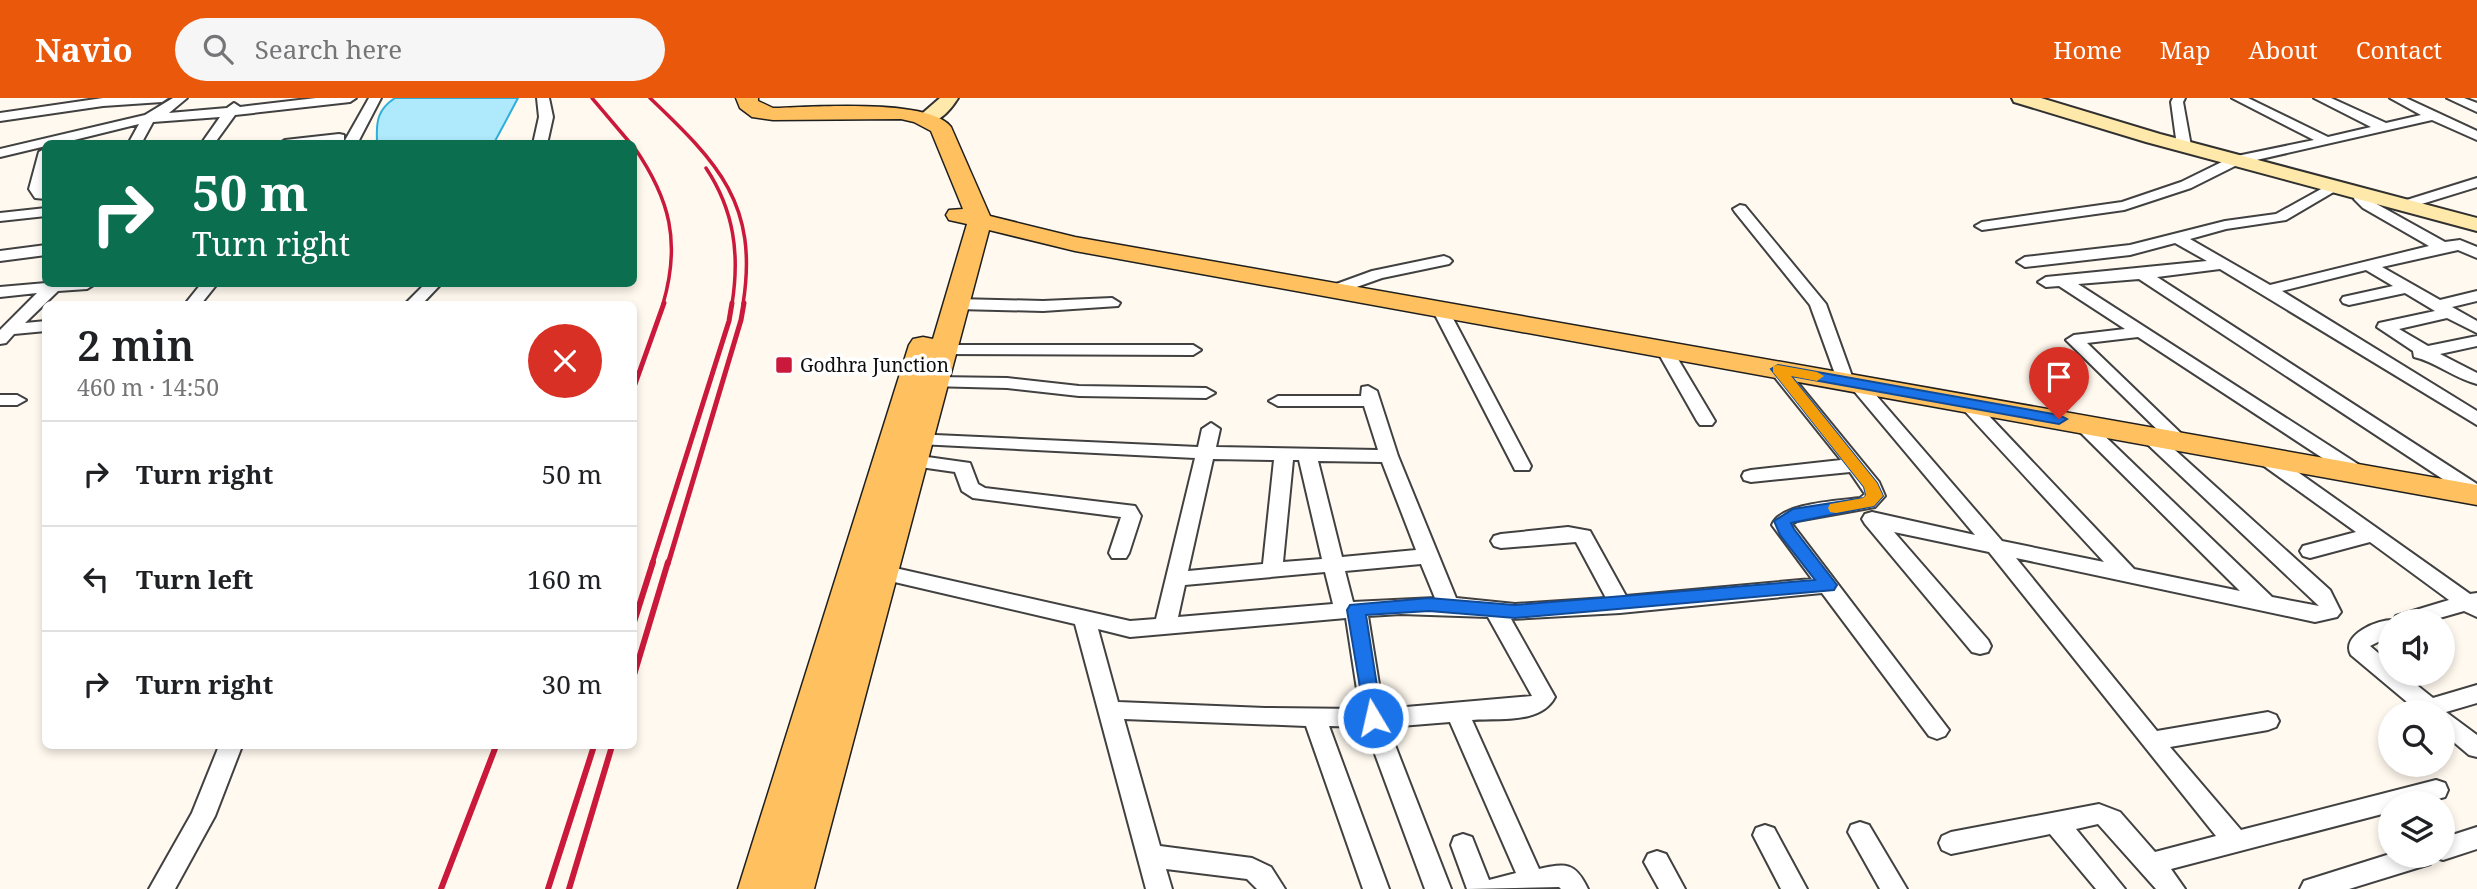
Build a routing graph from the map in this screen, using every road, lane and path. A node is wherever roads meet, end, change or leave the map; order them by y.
1 (162, 98) edge
2 (181, 98) edge
3 (241, 98) edge
4 (375, 98) edge
5 (544, 98) edge
6 (747, 98) edge
7 (2021, 98) edge
8 (2179, 98) edge
9 (2238, 98) edge
10 (2320, 98) edge
11 (2396, 98) edge
12 (2453, 98) edge
13 (131, 100) junction
14 (354, 103) edge
15 (2477, 108) edge
16 (936, 113) edge
17 (228, 116) junction
18 (2433, 116) junction
19 (0, 117) edge
20 (149, 118) junction
21 (2381, 126) junction
22 (105, 128) junction
23 (2476, 136) edge
24 (59, 140) edge
25 (136, 140) edge
26 (210, 140) edge
27 (346, 140) edge
28 (541, 140) edge
29 (2324, 140) junction
30 (42, 144) edge
31 (2184, 146) junction
32 (0, 153) edge
33 (2240, 160) junction
34 (42, 167) edge
35 (2477, 182) edge
36 (2332, 187) junction
37 (42, 195) edge
38 (2361, 195) junction
39 (2402, 206) junction
40 (1740, 209) dead end
41 (42, 212) edge
42 (0, 217) edge
43 (2454, 219) junction
44 (2477, 225) edge
45 (968, 226) junction
46 (1982, 226) dead end
47 (2177, 238) junction
48 (2461, 246) junction
49 (2442, 247) junction
50 (42, 251) edge
51 (2477, 253) edge
52 (0, 256) edge
53 (1444, 261) dead end
54 (2025, 262) dead end
55 (2222, 264) junction
56 (2368, 265) junction
57 (2142, 274) junction
58 (53, 287) joint
59 (430, 287) edge
60 (2408, 288) junction
61 (1334, 290) junction
62 (2268, 290) junction
63 (0, 292) edge
64 (2477, 296) edge
65 (2349, 300) dead end
66 (416, 301) edge
67 (1112, 303) dead end
68 (957, 304) junction
69 (1440, 309) junction
70 (2444, 309) junction
71 (42, 327) edge
72 (2477, 328) edge
73 (2141, 332) junction
74 (5, 334) edge
75 (2477, 341) edge
76 (1664, 349) junction
77 (944, 350) junction
78 (1194, 350) dead end
79 (2424, 352) junction
80 (2382, 360) junction
81 (1778, 369) junction
82 (2477, 379) edge
83 (935, 382) junction
84 (1850, 382) junction
85 (1206, 393) dead end
86 (1278, 401) dead end
87 (1967, 403) junction
88 (2477, 419) edge
89 (1706, 421) dead end
90 (2082, 424) junction
91 (1211, 429) dead end
92 (2149, 436) junction
93 (2181, 442) junction
94 (916, 450) junction
95 (1205, 453) junction
96 (1284, 454) junction
97 (1307, 454) junction
98 (1389, 456) junction
99 (2264, 457) junction
100 (1854, 465) junction
101 (1522, 466) dead end
102 (2361, 474) junction
103 (1751, 476) dead end
104 (2477, 494) edge
105 (1860, 504) junction
106 (1874, 521) junction
107 (2372, 535) junction
108 (1501, 541) dead end
109 (1997, 548) junction
110 (2310, 551) dead end
111 (1119, 554) dead end
112 (1428, 556) junction
113 (1334, 566) junction
114 (869, 570) junction
115 (1272, 571) junction
116 (2129, 576) junction
117 (1176, 579) junction
118 (1828, 585) junction
119 (1620, 604) junction
120 (2267, 604) junction
121 (2474, 604) edge
122 (1448, 605) junction
123 (2453, 609) edge
124 (1351, 610) junction
125 (1495, 610) junction
126 (1084, 618) junction
127 (1165, 626) junction
128 (2378, 633) edge
129 (1980, 646) dead end
130 (2378, 665) edge
131 (2404, 686) edge
132 (2477, 694) edge
133 (2420, 700) edge
134 (2455, 704) edge
135 (1110, 710) junction
136 (1457, 712) junction
137 (1314, 717) junction
138 (1373, 718) junction
139 (2268, 720) dead end
140 (2455, 729) edge
141 (1937, 730) dead end
142 (2152, 741) junction
143 (2477, 748) edge
144 (229, 749) edge
145 (2436, 790) dead end
146 (2055, 822) junction
147 (1860, 832) dead end
148 (1765, 835) dead end
149 (2477, 838) edge
150 (2237, 842) junction
151 (1951, 843) dead end
152 (1463, 845) dead end
153 (2455, 845) edge
154 (1152, 856) junction
155 (1657, 862) dead end
156 (2150, 864) junction
157 (2382, 868) edge
158 (1532, 881) junction
159 (162, 889) edge
160 (759, 889) edge
161 (793, 889) edge
162 (1160, 889) edge
163 (1272, 889) edge
164 (1376, 889) edge
165 (1438, 889) edge
166 (1480, 889) edge
167 (1495, 889) edge
168 (1575, 889) edge
169 (1672, 889) edge
170 (1794, 889) edge
171 (1894, 889) edge
172 (2112, 889) edge
173 (2172, 889) edge
174 (2313, 889) edge

1 - 13 street
2 - 20 street
3 - 17 street
4 - 27 street
5 - 28 street
6 - 16 main road
7 - 31 street
8 - 31 street
9 - 29 street
10 - 21 street
11 - 18 street
12 - 15 street
13 - 19 street
13 - 22 street
14 - 17 street
16 - 45 main road
17 - 20 street
17 - 26 street
18 - 21 street
18 - 23 street
20 - 22 street
20 - 25 street
21 - 29 street
22 - 24 street
29 - 33 street
30 - 32 street
31 - 33 street
33 - 36 street
33 - 46 street
34 - 37 street
35 - 39 street
36 - 38 street
36 - 47 street
38 - 39 street
38 - 49 street
39 - 43 street
40 - 84 street
41 - 42 street
43 - 44 street
43 - 48 street
45 - 61 main road
45 - 68 main road
45 - 114 main road
47 - 54 street
47 - 55 street
48 - 49 street
48 - 51 street
49 - 56 street
50 - 52 street
53 - 61 street
55 - 57 street
55 - 62 street
56 - 60 street
56 - 62 street
57 - 73 street
57 - 104 street
58 - 63 street
58 - 74 street
59 - 66 street
60 - 65 street
60 - 70 street
61 - 69 main road
62 - 80 street
64 - 70 street
67 - 68 street
68 - 77 main road
69 - 76 main road
69 - 101 street
70 - 72 street
70 - 79 street
71 - 74 street
73 - 93 street
73 - 102 street
75 - 79 street
76 - 81 main road
76 - 89 street
77 - 78 street
77 - 83 main road
79 - 80 street
79 - 82 street
80 - 88 street
81 - 84 main road
81 - 100 street
83 - 85 street
83 - 94 main road
84 - 87 main road
84 - 109 street
86 - 98 street
87 - 90 main road
87 - 116 street
90 - 92 main road
90 - 120 street
91 - 95 street
92 - 93 main road
92 - 120 street
93 - 99 main road
94 - 95 street
94 - 111 street
94 - 114 main road
95 - 96 street
95 - 117 street
96 - 97 street
96 - 115 street
97 - 98 street
97 - 113 street
98 - 112 street
99 - 102 main road
99 - 107 street
100 - 103 street
100 - 105 street
102 - 104 main road
105 - 106 street
105 - 118 street
106 - 109 street
106 - 129 street
107 - 110 street
107 - 121 street
108 - 119 street
109 - 116 street
109 - 142 street
112 - 113 street
112 - 122 street
113 - 115 street
113 - 124 street
114 - 126 street
114 - 160 main road
114 - 161 main road
115 - 117 street
116 - 120 street
117 - 127 street
118 - 119 street
118 - 141 street
119 - 125 street
121 - 123 street
122 - 124 street
122 - 125 street
124 - 127 street
124 - 138 street
125 - 136 street
126 - 127 street
126 - 135 street
128 - 130 street
131 - 133 street
132 - 134 street
135 - 137 street
135 - 154 street
136 - 138 street
136 - 158 street
137 - 138 street
137 - 164 street
138 - 165 street
139 - 142 street
140 - 143 street
142 - 150 street
144 - 159 street
145 - 150 street
146 - 151 street
146 - 156 street
146 - 172 street
147 - 171 street
148 - 170 street
149 - 153 street
150 - 156 street
152 - 166 street
154 - 162 street
154 - 163 street
155 - 169 street
156 - 173 street
157 - 174 street
158 - 167 street
158 - 168 street

